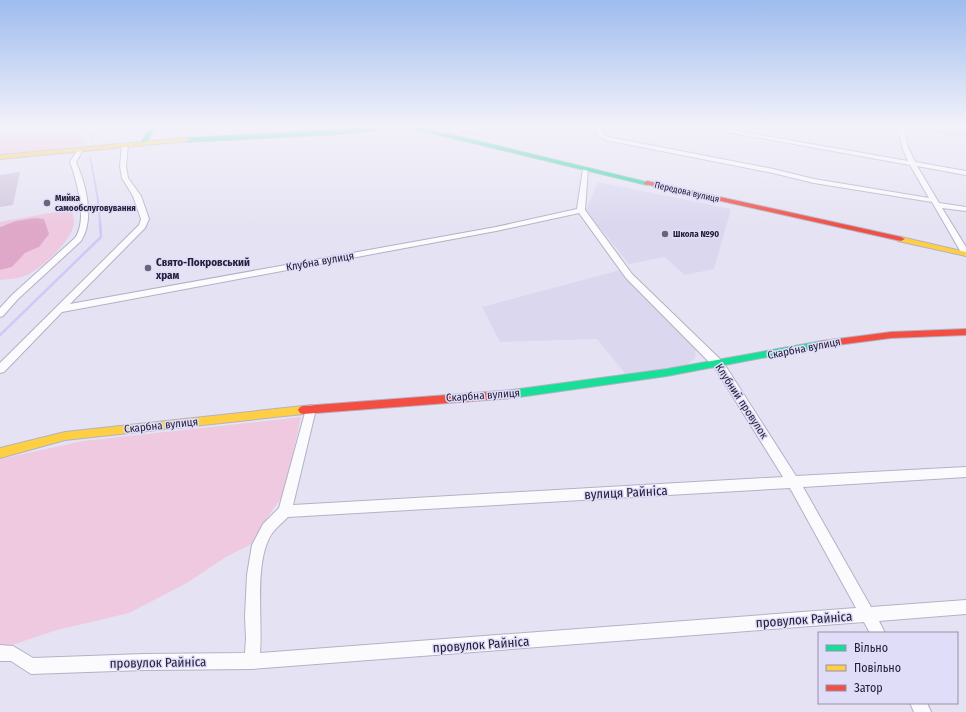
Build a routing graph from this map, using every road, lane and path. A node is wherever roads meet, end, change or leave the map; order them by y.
1 (75, 159) edge
2 (124, 159) edge
3 (546, 159) edge
4 (717, 159) edge
5 (885, 159) edge
6 (910, 159) edge
7 (912, 164) junction
8 (586, 169) junction
9 (966, 173) edge
10 (937, 203) junction
11 (966, 209) edge
12 (581, 210) junction
13 (966, 254) edge
14 (60, 309) junction
15 (0, 314) edge
16 (966, 332) edge
17 (720, 365) junction
18 (0, 369) edge
19 (311, 409) junction
20 (0, 453) edge
21 (966, 472) edge
22 (794, 482) junction
23 (285, 511) junction
24 (966, 607) edge
25 (868, 614) junction
26 (877, 632) edge
27 (0, 653) edge
28 (252, 661) junction

1 - 15 street
2 - 14 street
3 - 8 main road, Передова вулиця
4 - 10 street
5 - 7 street
6 - 7 street
7 - 9 street
7 - 10 street
8 - 12 street
8 - 13 main road, Передова вулиця
10 - 11 street
10 - 13 street
12 - 14 street, Клубна вулиця
12 - 17 street, Клубний провулок
14 - 18 street
16 - 17 main road, Скарбна вулиця
17 - 19 main road, Скарбна вулиця
17 - 22 street, Клубний провулок
19 - 20 main road, Скарбна вулиця
19 - 23 street
21 - 22 street, вулиця Райніса
22 - 23 street, вулиця Райніса
22 - 25 street, Клубний провулок
23 - 28 street
24 - 25 street, провулок Райніса
25 - 26 street, Клубний провулок
25 - 28 street, провулок Райніса
27 - 28 street, провулок Райніса

